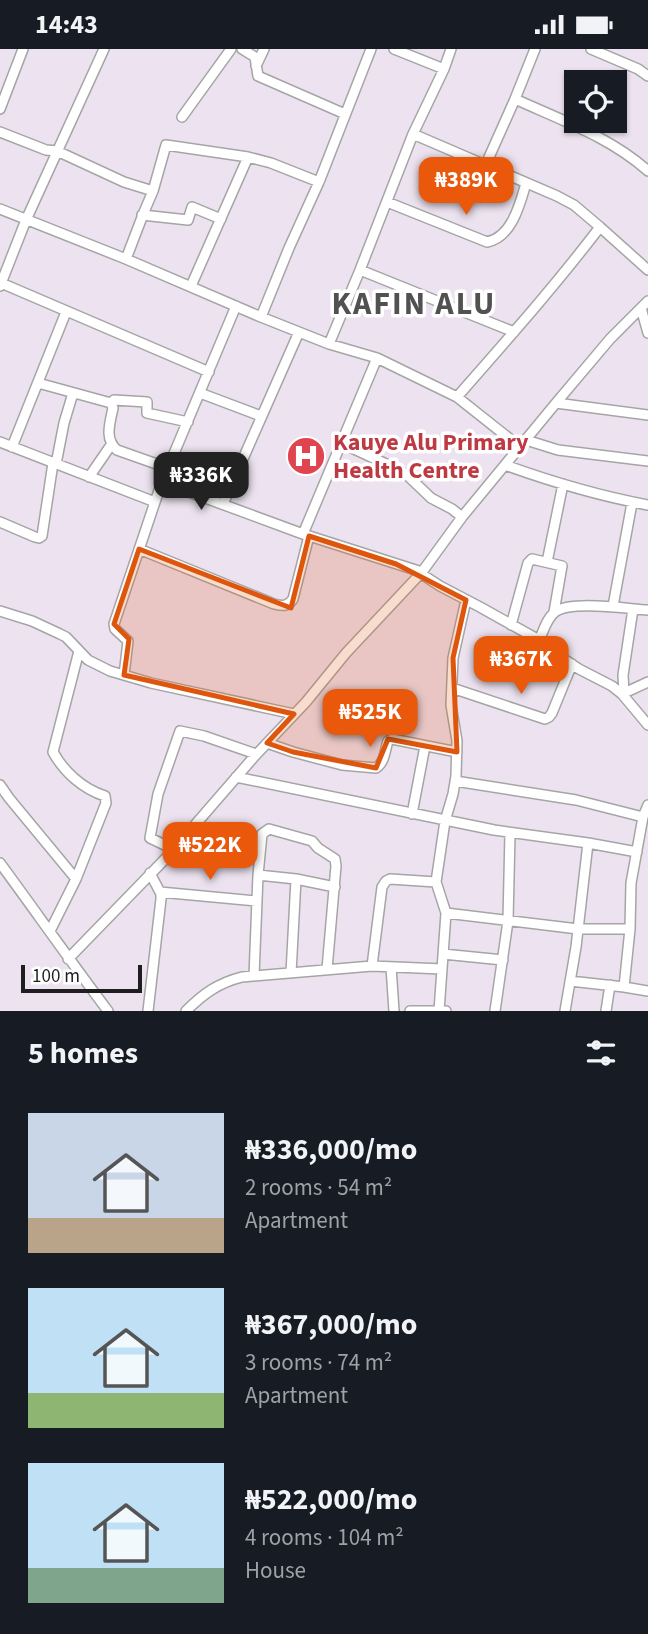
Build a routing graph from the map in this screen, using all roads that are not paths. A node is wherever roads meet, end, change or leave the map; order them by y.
1 (23, 49) edge
2 (104, 49) edge
3 (231, 49) edge
4 (242, 49) edge
5 (264, 49) edge
6 (371, 49) edge
7 (394, 49) edge
8 (451, 49) edge
9 (535, 49) edge
10 (591, 49) edge
11 (256, 66) junction
12 (444, 69) junction
13 (648, 76) edge
14 (515, 99) junction
15 (0, 109) edge
16 (345, 114) junction
17 (182, 117) dead end
18 (0, 132) edge
19 (413, 134) junction
20 (57, 151) junction
21 (248, 157) junction
22 (486, 164) junction
23 (648, 170) edge
24 (319, 182) junction
25 (527, 183) junction
26 (153, 191) junction
27 (387, 202) junction
28 (0, 209) edge
29 (142, 215) junction
30 (220, 219) junction
31 (26, 220) junction
32 (600, 227) junction
33 (126, 259) junction
34 (360, 270) junction
35 (648, 270) edge
36 (1, 284) edge
37 (191, 286) junction
38 (644, 304) edge
39 (236, 306) junction
40 (66, 312) junction
41 (261, 317) junction
42 (299, 332) junction
43 (514, 332) junction
44 (648, 333) edge
45 (329, 344) junction
46 (377, 358) junction
47 (209, 372) junction
48 (38, 383) junction
49 (73, 393) junction
50 (200, 393) junction
51 (457, 397) junction
52 (111, 403) junction
53 (556, 403) junction
54 (648, 415) edge
55 (261, 416) junction
56 (188, 422) junction
57 (0, 442) edge
58 (341, 443) junction
59 (523, 444) junction
60 (111, 445) junction
61 (12, 447) junction
62 (648, 461) edge
63 (55, 463) junction
64 (505, 465) junction
65 (168, 468) junction
66 (89, 477) junction
67 (162, 482) junction
68 (564, 484) junction
69 (155, 502) junction
70 (632, 503) junction
71 (648, 503) edge
72 (223, 505) junction
73 (462, 517) junction
74 (0, 522) edge
75 (306, 535) junction
76 (139, 549) junction
77 (547, 562) junction
78 (422, 572) junction
79 (466, 600) junction
80 (613, 606) junction
81 (633, 609) junction
82 (648, 610) edge
83 (0, 611) edge
84 (554, 613) junction
85 (511, 625) junction
86 (539, 640) junction
87 (79, 651) junction
88 (572, 664) junction
89 (124, 675) junction
90 (648, 682) edge
91 (452, 688) junction
92 (623, 693) junction
93 (294, 714) junction
94 (648, 725) edge
95 (267, 743) junction
96 (425, 745) junction
97 (457, 752) junction
98 (256, 754) junction
99 (236, 777) junction
100 (455, 781) junction
101 (0, 785) edge
102 (648, 805) edge
103 (412, 814) junction
104 (445, 821) junction
105 (644, 823) edge
106 (510, 833) junction
107 (588, 843) junction
108 (173, 849) junction
109 (637, 852) junction
110 (0, 863) edge
111 (150, 873) junction
112 (258, 875) junction
113 (76, 879) junction
114 (296, 879) junction
115 (436, 882) junction
116 (334, 887) junction
117 (160, 892) junction
118 (257, 901) junction
119 (446, 913) junction
120 (508, 921) junction
121 (578, 929) junction
122 (630, 929) junction
123 (50, 931) junction
124 (443, 954) junction
125 (68, 959) junction
126 (503, 960) junction
127 (372, 966) junction
128 (391, 967) junction
129 (327, 969) junction
130 (442, 969) junction
131 (290, 973) junction
132 (254, 976) junction
133 (570, 981) junction
134 (610, 985) junction
135 (624, 987) junction
136 (648, 991) edge
137 (108, 1011) edge
138 (148, 1011) edge
139 (186, 1011) edge
140 (394, 1011) edge
141 (410, 1011) edge
142 (441, 1011) edge
143 (495, 1011) edge
144 (565, 1011) edge
145 (606, 1011) edge

1 - 15 street
2 - 20 street
3 - 17 street
4 - 11 street
5 - 11 street
6 - 16 street
7 - 12 street
8 - 12 street
9 - 14 street
10 - 13 street
11 - 16 street
12 - 19 street
14 - 22 street
14 - 23 street
16 - 24 street
18 - 20 street
19 - 22 street
19 - 27 street
20 - 26 street
20 - 31 street
21 - 24 street
21 - 26 street
21 - 30 street
22 - 25 street
24 - 41 street
25 - 27 street
25 - 32 street
26 - 29 street
27 - 34 street
28 - 31 street
29 - 30 street
29 - 33 street
30 - 37 street
31 - 33 street
31 - 36 street
32 - 35 street
32 - 43 street
33 - 37 street
34 - 43 street
34 - 45 street
36 - 40 street
37 - 39 street
38 - 44 street
38 - 53 street
39 - 41 street
39 - 47 street
40 - 47 street
40 - 48 street
41 - 42 street
42 - 45 street
42 - 55 street
43 - 51 street
45 - 46 street
46 - 51 street
46 - 58 street
47 - 50 street
48 - 49 street
48 - 61 street
49 - 52 street
49 - 63 street
50 - 55 street
50 - 56 street
51 - 59 street
52 - 56 street
52 - 60 street
53 - 54 street
53 - 59 street
55 - 72 street
56 - 65 street
57 - 61 street
58 - 73 street
58 - 75 street
59 - 62 street
59 - 64 street
60 - 65 street
60 - 66 street
61 - 63 street
63 - 66 street
63 - 74 street
64 - 68 street
64 - 73 street
65 - 67 street
66 - 69 street
67 - 69 street
67 - 72 street
68 - 70 street
68 - 77 street
69 - 76 street
70 - 71 street
70 - 80 street
72 - 75 street
73 - 78 street
75 - 76 street
75 - 78 street
76 - 89 street
77 - 84 street
77 - 85 street
78 - 79 street
78 - 93 street
79 - 85 street
79 - 91 street
80 - 81 street
80 - 84 street
81 - 82 street
81 - 92 street
83 - 87 street
84 - 86 street
85 - 86 street
86 - 88 street
87 - 89 street
87 - 113 street
88 - 91 street
88 - 92 street
89 - 93 street
90 - 92 street
91 - 97 street
92 - 94 street
93 - 95 street
95 - 96 street
95 - 98 street
96 - 97 street
96 - 103 street
97 - 100 street
98 - 99 street
98 - 108 street
99 - 103 street
99 - 108 street
100 - 104 street
100 - 105 street
101 - 113 street
102 - 105 street
103 - 104 street
104 - 106 street
104 - 115 street
105 - 109 street
106 - 107 street
106 - 120 street
107 - 109 street
107 - 121 street
108 - 111 street
109 - 122 street
110 - 123 street
111 - 117 street
111 - 125 street
112 - 114 street
112 - 116 street
112 - 118 street
113 - 123 street
114 - 116 street
114 - 131 street
115 - 119 street
115 - 127 street
116 - 129 street
117 - 118 street
117 - 138 street
118 - 132 street
119 - 120 street
119 - 124 street
120 - 121 street
120 - 126 street
121 - 122 street
121 - 133 street
122 - 135 street
123 - 125 street
124 - 126 street
124 - 130 street
125 - 137 street
126 - 143 street
127 - 128 street
127 - 129 street
128 - 130 street
128 - 140 street
129 - 131 street
130 - 142 street
131 - 132 street
132 - 139 street
133 - 134 street
133 - 144 street
134 - 135 street
134 - 145 street
135 - 136 street
141 - 142 street

